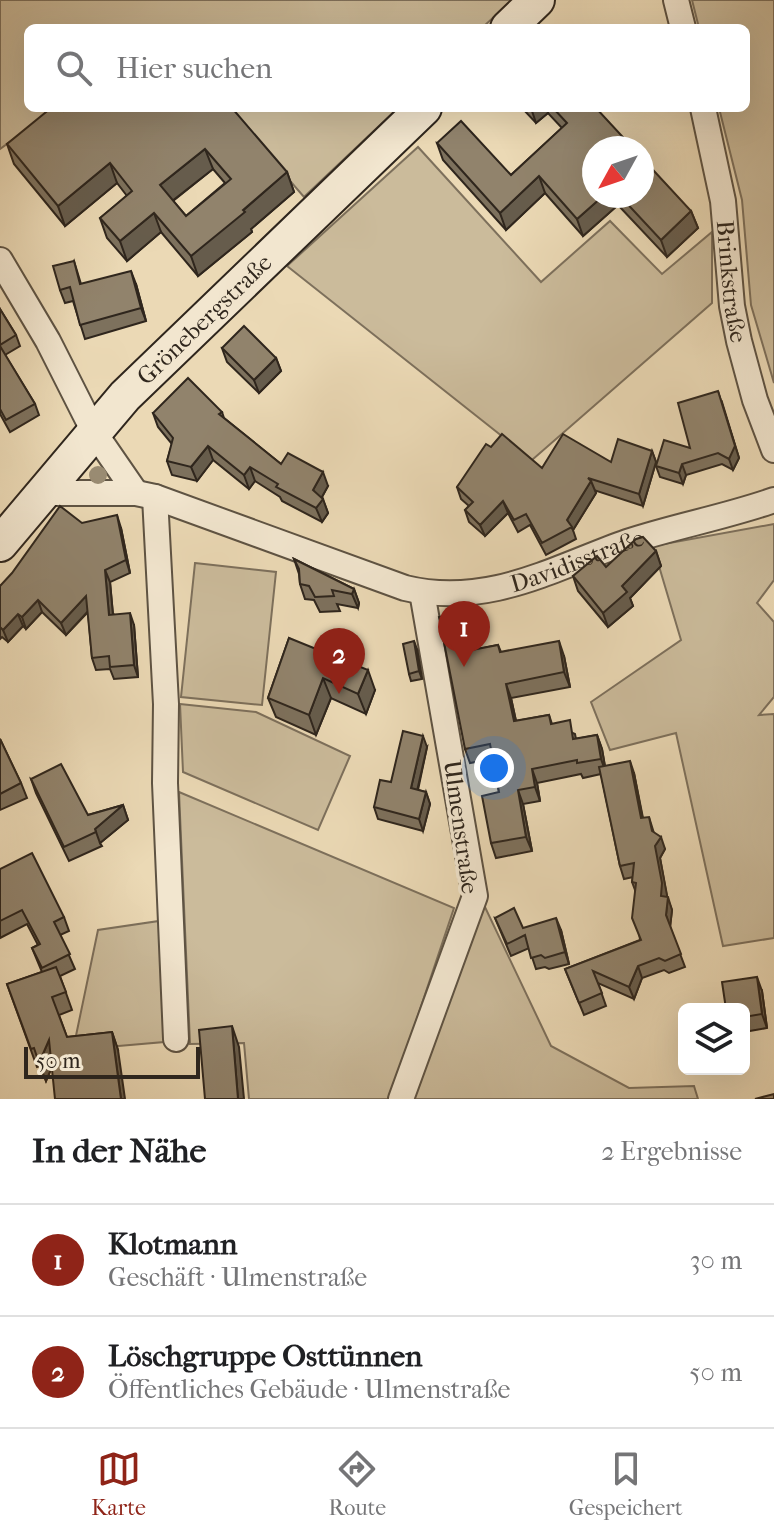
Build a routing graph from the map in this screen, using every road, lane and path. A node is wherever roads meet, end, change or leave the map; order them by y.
1 (537, 0) edge
2 (676, 0) edge
3 (512, 24) edge
4 (682, 24) edge
5 (420, 112) edge
6 (704, 112) edge
7 (0, 260) edge
8 (94, 432) junction
9 (774, 450) edge
10 (43, 493) junction
11 (146, 495) junction
12 (774, 500) edge
13 (0, 544) edge
14 (422, 592) junction
15 (176, 1039) dead end
16 (401, 1099) edge

1 - 3 street
2 - 4 street
5 - 8 street, Grönebergstraße
6 - 9 street, Brinkstraße
7 - 8 street
8 - 10 street, Grönebergstraße
8 - 11 street
10 - 11 street, Davidisstraße
10 - 13 street, Grönebergstraße
11 - 14 street, Davidisstraße
11 - 15 street
12 - 14 street, Davidisstraße
14 - 16 street, Ulmenstraße

